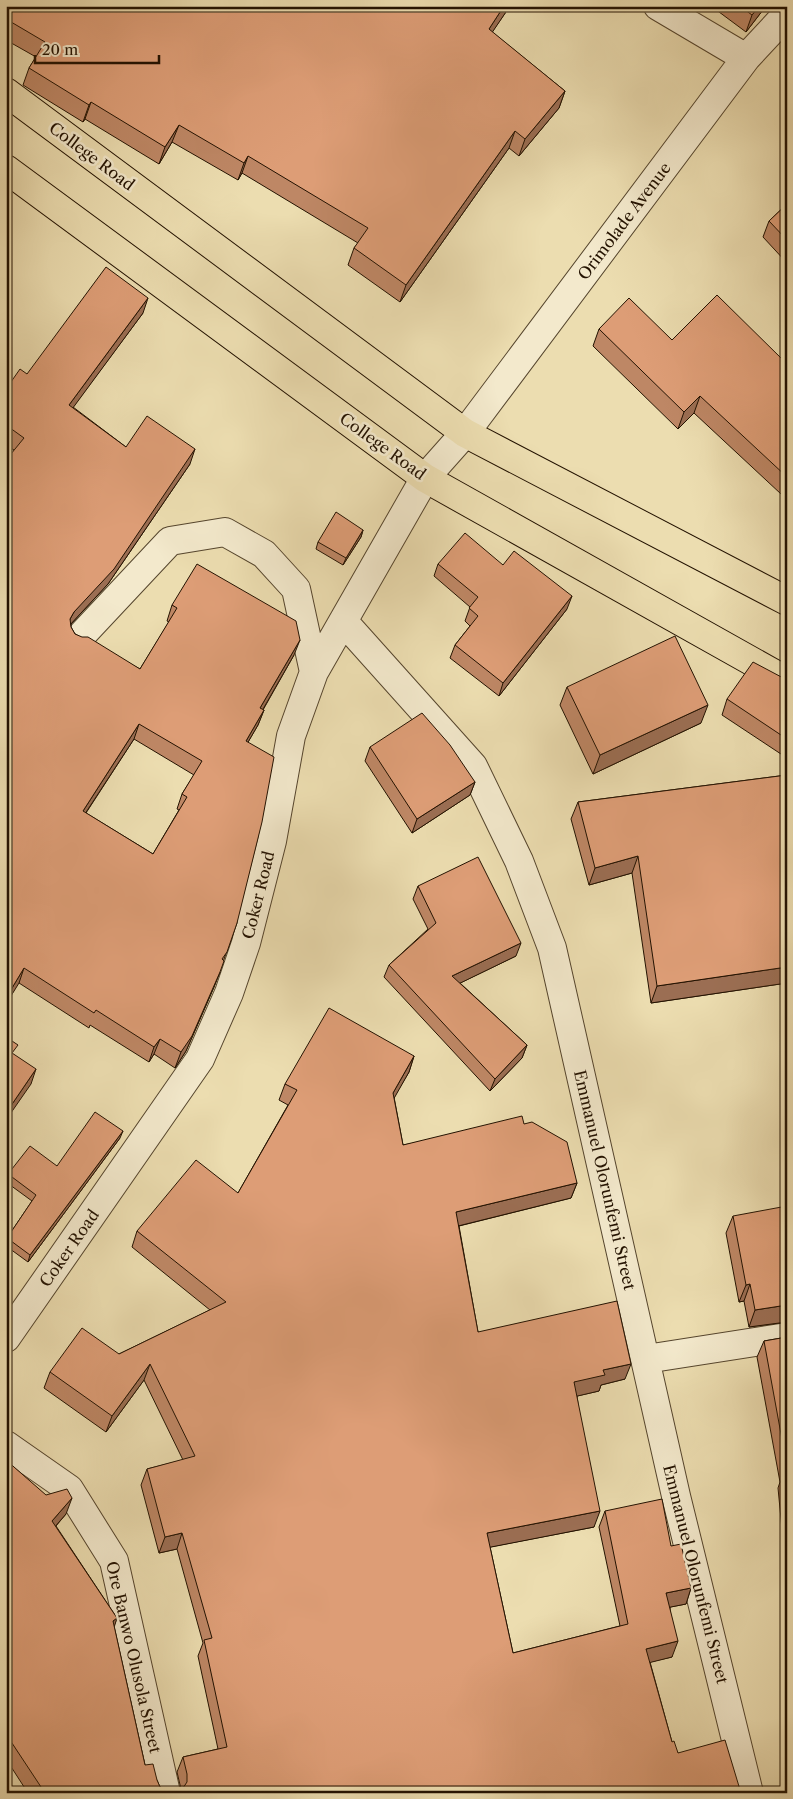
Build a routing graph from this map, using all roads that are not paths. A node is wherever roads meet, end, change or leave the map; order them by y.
1 (658, 6) edge
2 (787, 14) edge
3 (746, 58) junction
4 (6, 92) edge
5 (6, 169) edge
6 (465, 433) junction
7 (425, 478) junction
8 (787, 600) edge
9 (344, 622) junction
10 (80, 637) edge
11 (314, 672) junction
12 (787, 680) edge
13 (787, 1337) edge
14 (6, 1338) edge
15 (646, 1359) junction
16 (6, 1445) edge
17 (166, 1793) edge
18 (749, 1793) edge

1 - 3 street
2 - 3 street, Orimolade Avenue
3 - 6 street, Orimolade Avenue
4 - 6 main road, College Road
5 - 7 main road, College Road
6 - 7 street, Coker Road
6 - 8 main road, College Road
7 - 9 street, Coker Road
7 - 12 main road, College Road
9 - 11 street, Coker Road
9 - 15 street, Emmanuel Olorunfemi Street
10 - 11 street
11 - 14 street, Coker Road
13 - 15 street
15 - 18 street, Emmanuel Olorunfemi Street
16 - 17 street, Ore Banwo Olusola Street

